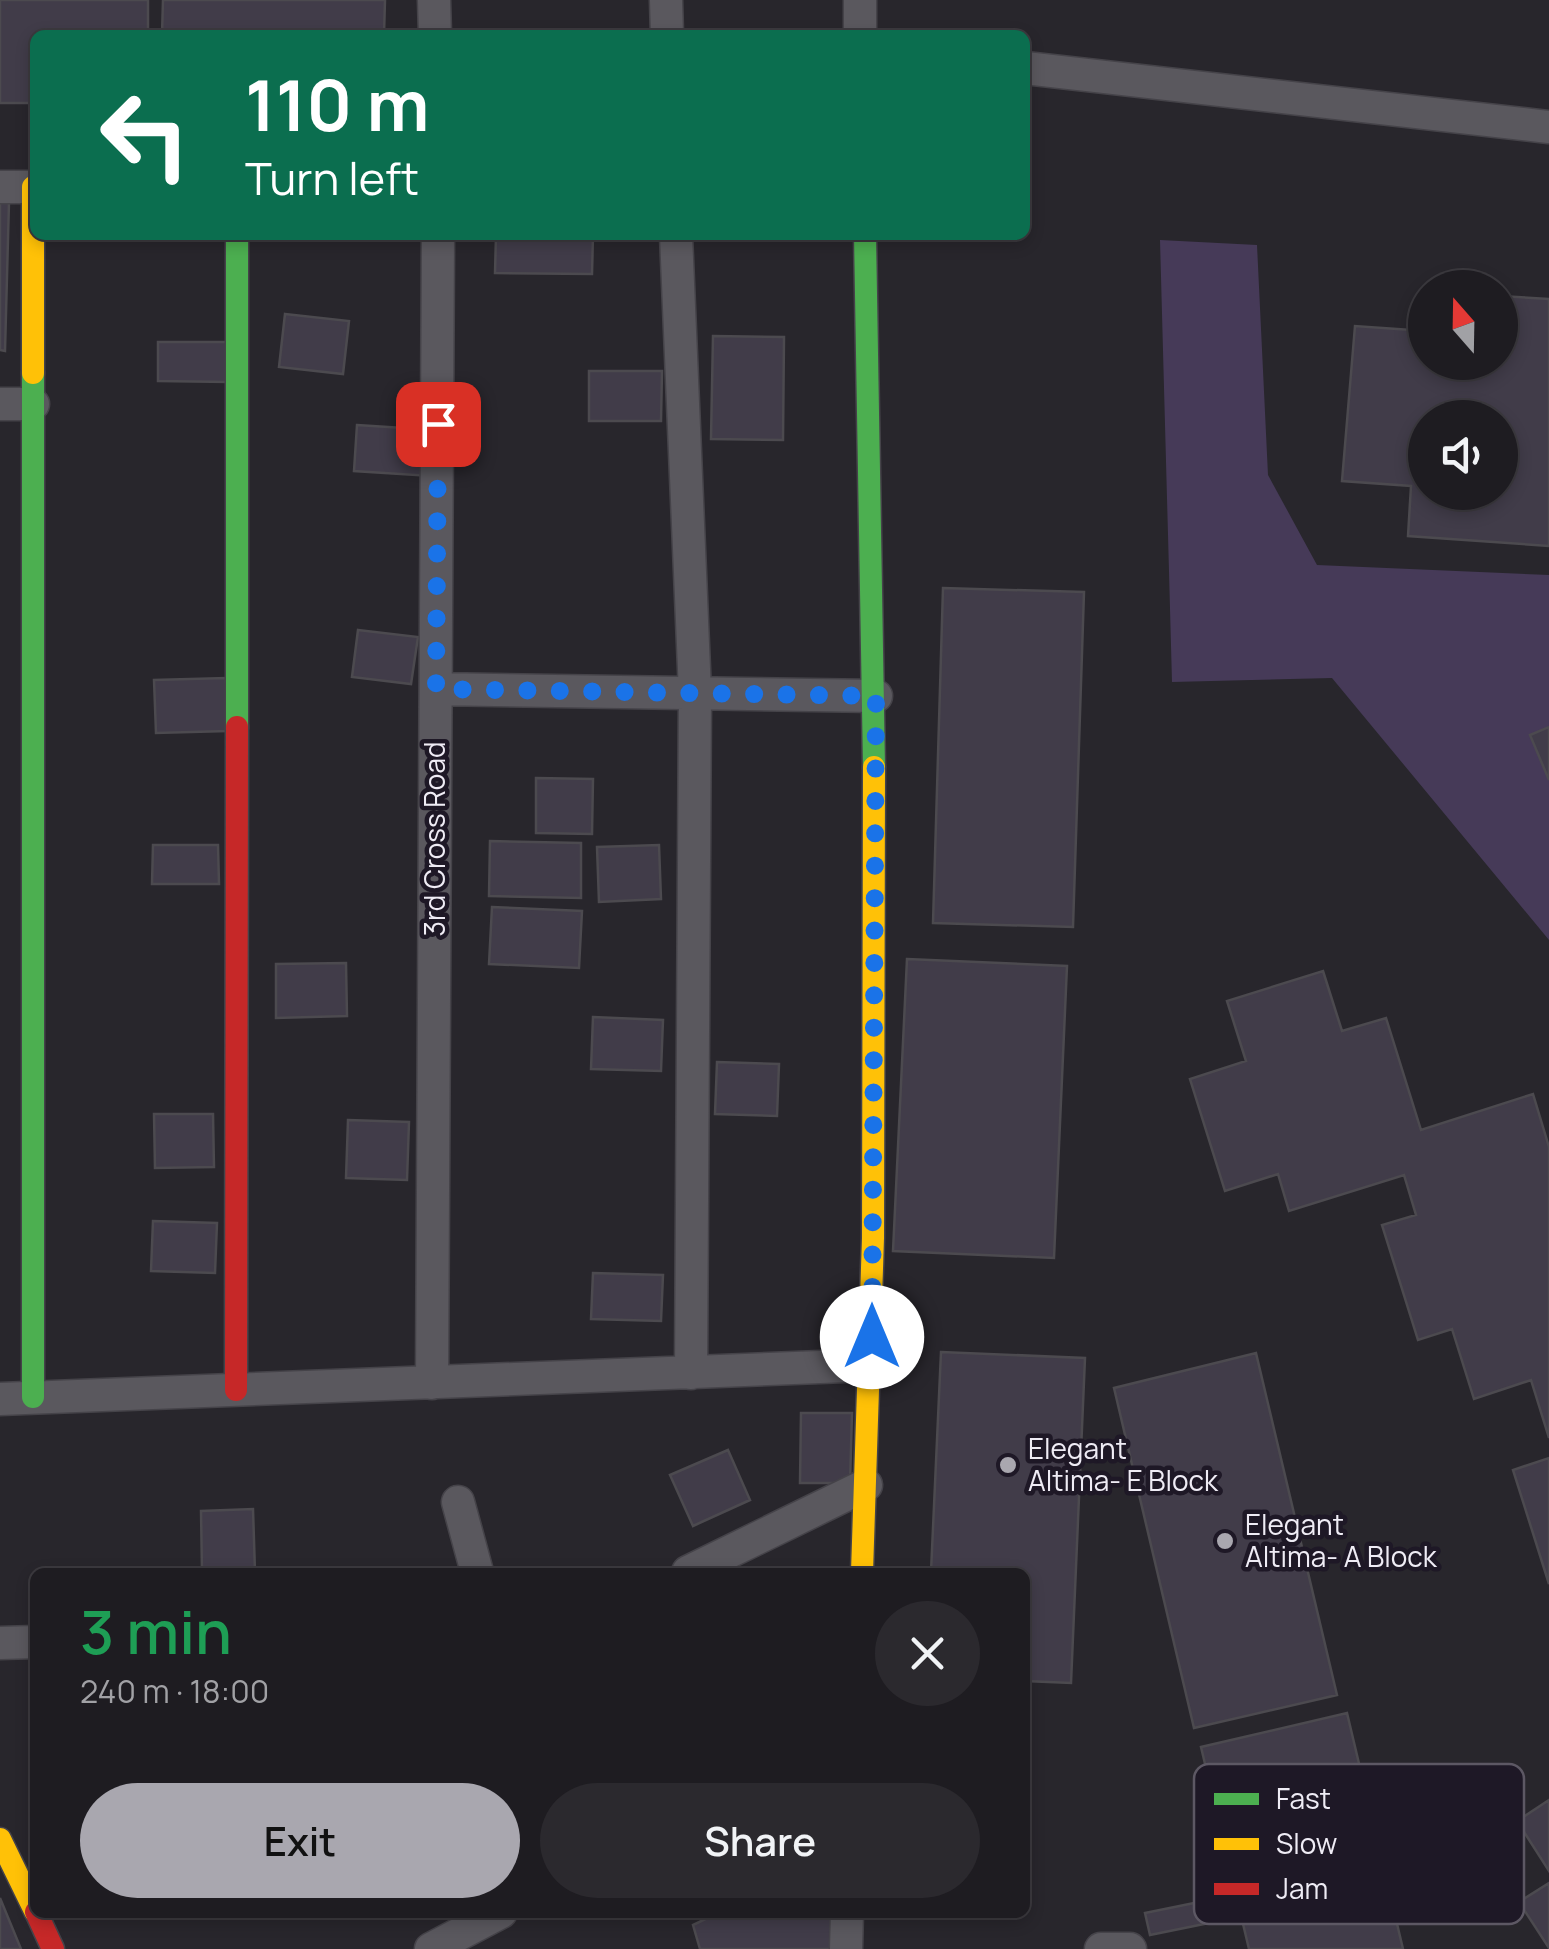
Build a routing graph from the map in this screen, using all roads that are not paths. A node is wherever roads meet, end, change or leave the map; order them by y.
1 (434, 0) edge
2 (666, 0) edge
3 (860, 0) edge
4 (435, 30) edge
5 (667, 30) edge
6 (860, 30) edge
7 (1030, 69) edge
8 (1549, 127) edge
9 (23, 187) edge
10 (237, 240) edge
11 (438, 240) edge
12 (676, 240) edge
13 (865, 240) edge
14 (16, 404) edge
15 (436, 689) junction
16 (695, 693) junction
17 (876, 696) junction
18 (872, 1365) junction
19 (691, 1373) junction
20 (432, 1383) junction
21 (236, 1390) junction
22 (16, 1398) edge
23 (866, 1485) junction
24 (458, 1502) dead end
25 (475, 1568) edge
26 (696, 1568) edge
27 (862, 1568) edge
28 (30, 1642) edge
29 (0, 1643) edge
30 (0, 1839) edge
31 (30, 1902) edge
32 (38, 1918) edge
33 (490, 1918) edge
34 (847, 1918) edge
35 (53, 1949) edge
36 (432, 1949) edge
37 (846, 1949) edge
38 (1101, 1949) edge
39 (1130, 1949) edge

1 - 4 street
2 - 5 street
3 - 6 street
7 - 8 street
9 - 14 street
10 - 21 street
11 - 15 street, 3rd Cross Road
12 - 16 street
13 - 17 street
14 - 22 street
15 - 16 street
15 - 20 street, 3rd Cross Road
16 - 17 street
16 - 19 street
17 - 18 street
18 - 19 street
18 - 23 street
19 - 20 street
20 - 21 street
21 - 22 street
23 - 26 street
23 - 27 street
24 - 25 street
28 - 29 street
30 - 31 street
32 - 35 street
33 - 36 street
34 - 37 street
38 - 39 street

